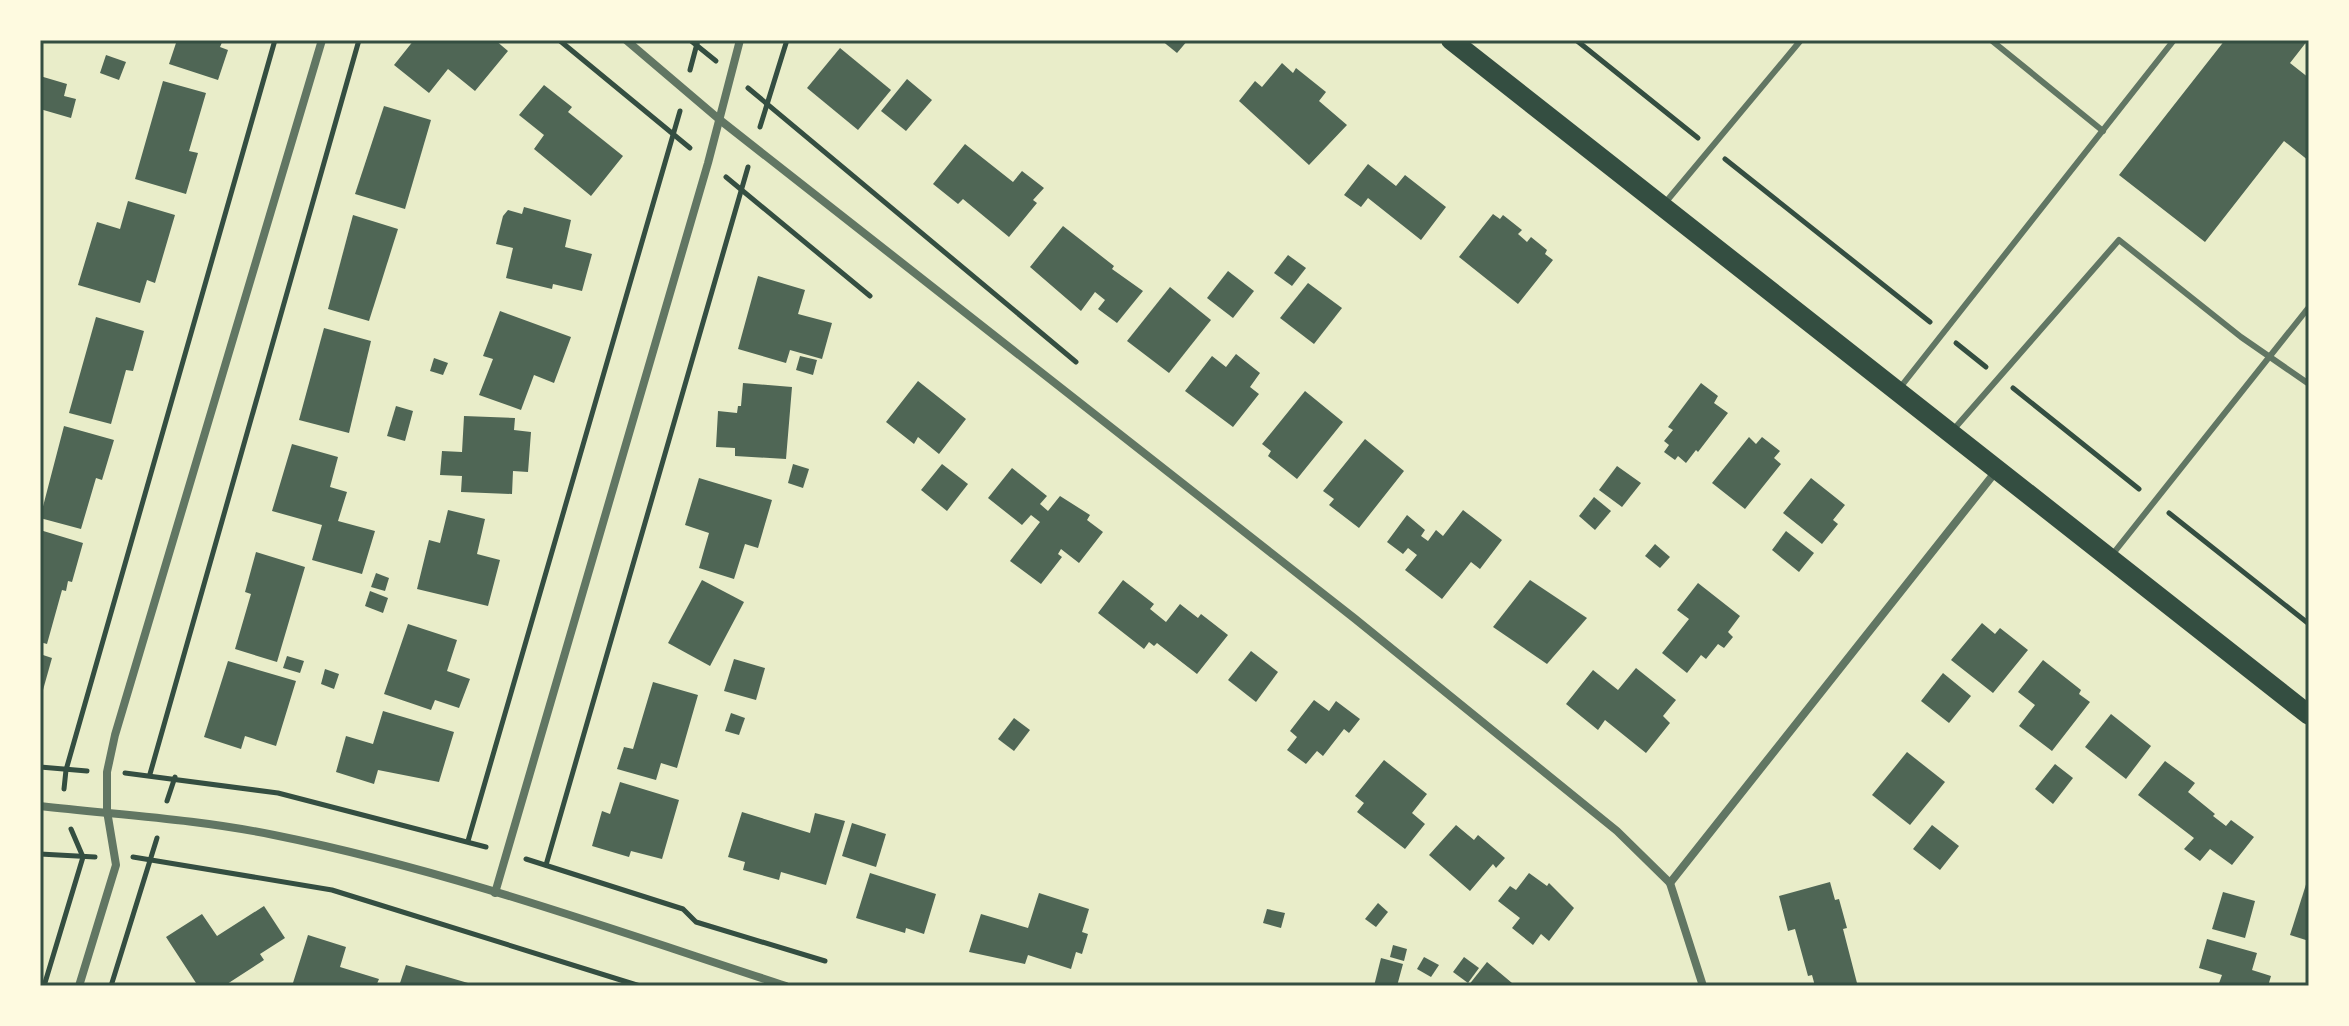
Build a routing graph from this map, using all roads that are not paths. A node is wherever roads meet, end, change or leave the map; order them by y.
1 (322, 40) edge
2 (626, 40) edge
3 (740, 40) edge
4 (1451, 40) edge
5 (1801, 40) edge
6 (1991, 40) edge
7 (2174, 40) edge
8 (720, 120) junction
9 (2103, 131) junction
10 (1663, 206) junction
11 (2309, 307) edge
12 (2269, 356) junction
13 (2309, 384) edge
14 (1898, 390) junction
15 (1951, 432) junction
16 (1998, 469) junction
17 (2110, 557) junction
18 (2309, 715) edge
19 (40, 806) edge
20 (107, 811) junction
21 (1670, 883) junction
22 (495, 893) junction
23 (79, 986) edge
24 (786, 986) edge
25 (1703, 986) edge

1 - 20 street
2 - 8 street
3 - 8 street
4 - 10 main road
5 - 10 lane
6 - 9 lane
7 - 9 lane
8 - 21 street
8 - 22 street
9 - 14 lane
10 - 14 main road
11 - 12 lane
12 - 13 lane
12 - 15 lane
12 - 17 lane
14 - 15 main road
15 - 16 main road
16 - 17 main road
16 - 21 street
17 - 18 main road
19 - 20 street
20 - 22 street
20 - 23 street
21 - 25 street
22 - 24 street

